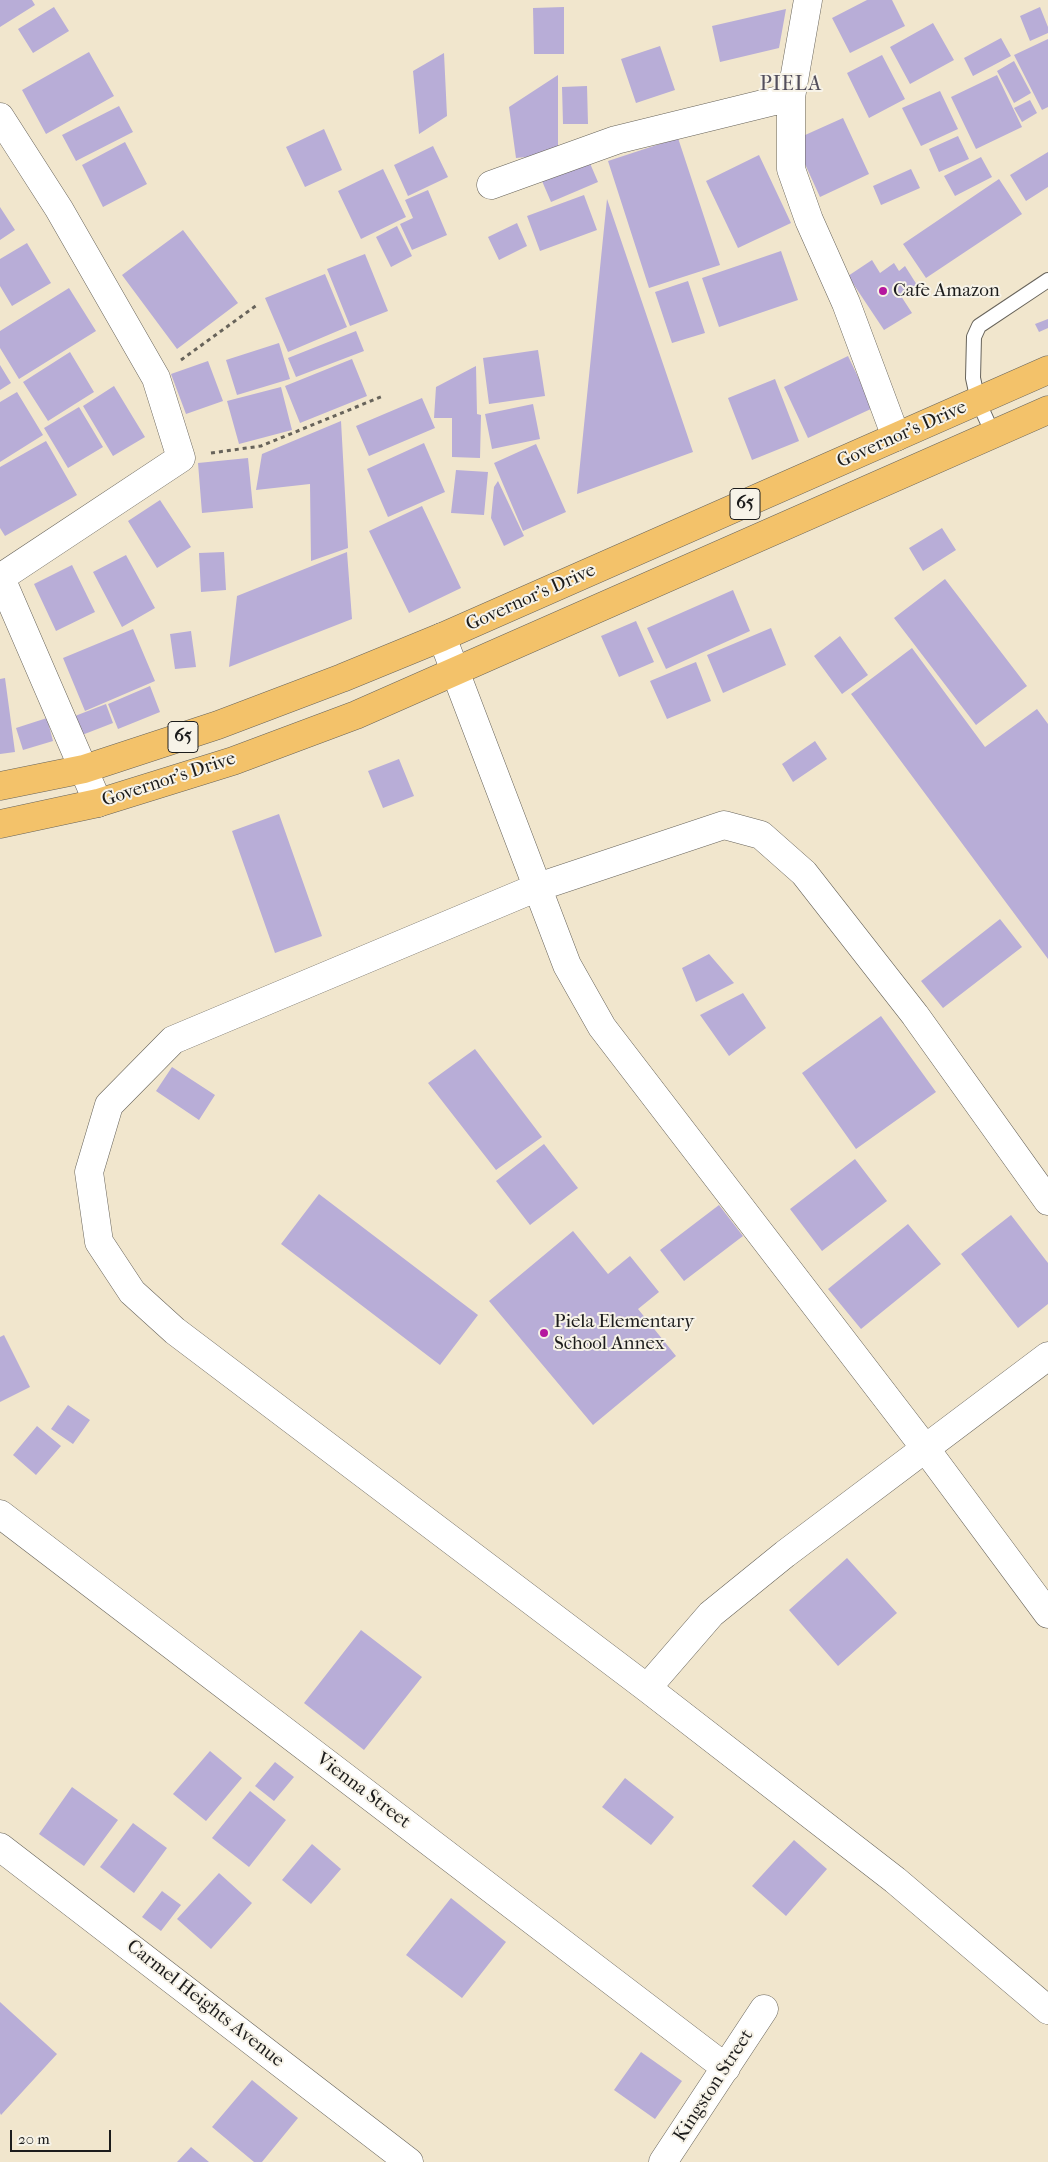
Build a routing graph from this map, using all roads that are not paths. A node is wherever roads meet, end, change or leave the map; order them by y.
1 (808, 0) edge
2 (791, 97) junction
3 (0, 117) edge
4 (491, 185) dead end
5 (1048, 280) edge
6 (1048, 370) edge
7 (978, 401) junction
8 (1048, 410) edge
9 (993, 434) junction
10 (896, 437) junction
11 (754, 500) junction
12 (769, 533) junction
13 (0, 577) edge
14 (442, 638) junction
15 (456, 671) junction
16 (84, 769) junction
17 (0, 786) edge
18 (98, 803) junction
19 (0, 824) edge
20 (538, 887) junction
21 (1048, 1201) edge
22 (1048, 1356) edge
23 (925, 1448) junction
24 (0, 1514) edge
25 (1048, 1614) edge
26 (647, 1688) junction
27 (0, 1847) edge
28 (764, 2009) dead end
29 (1048, 2010) edge
30 (726, 2068) junction
31 (409, 2162) edge
32 (663, 2162) edge

1 - 2 street
2 - 4 street
2 - 10 street
3 - 13 street
5 - 7 lane
6 - 7 highway, Governor's Drive / 65
7 - 9 lane
7 - 10 highway, Governor's Drive / 65
8 - 9 highway, Governor's Drive / 65
9 - 12 highway, Governor's Drive / 65
10 - 11 highway, Governor's Drive / 65
11 - 12 highway
11 - 14 highway, Governor's Drive / 65
12 - 15 highway, Governor's Drive / 65
13 - 16 street
14 - 15 street
14 - 16 highway, Governor's Drive / 65
15 - 18 highway, Governor's Drive / 65
15 - 20 street
16 - 17 highway, Governor's Drive / 65
16 - 18 street
18 - 19 highway, Governor's Drive / 65
20 - 21 street
20 - 23 street
20 - 26 street
22 - 23 street
23 - 25 street
23 - 26 street
24 - 30 street, Vienna Street
26 - 29 street
27 - 31 street, Carmel Heights Avenue
28 - 30 street, Kingston Street
30 - 32 street, Kingston Street

